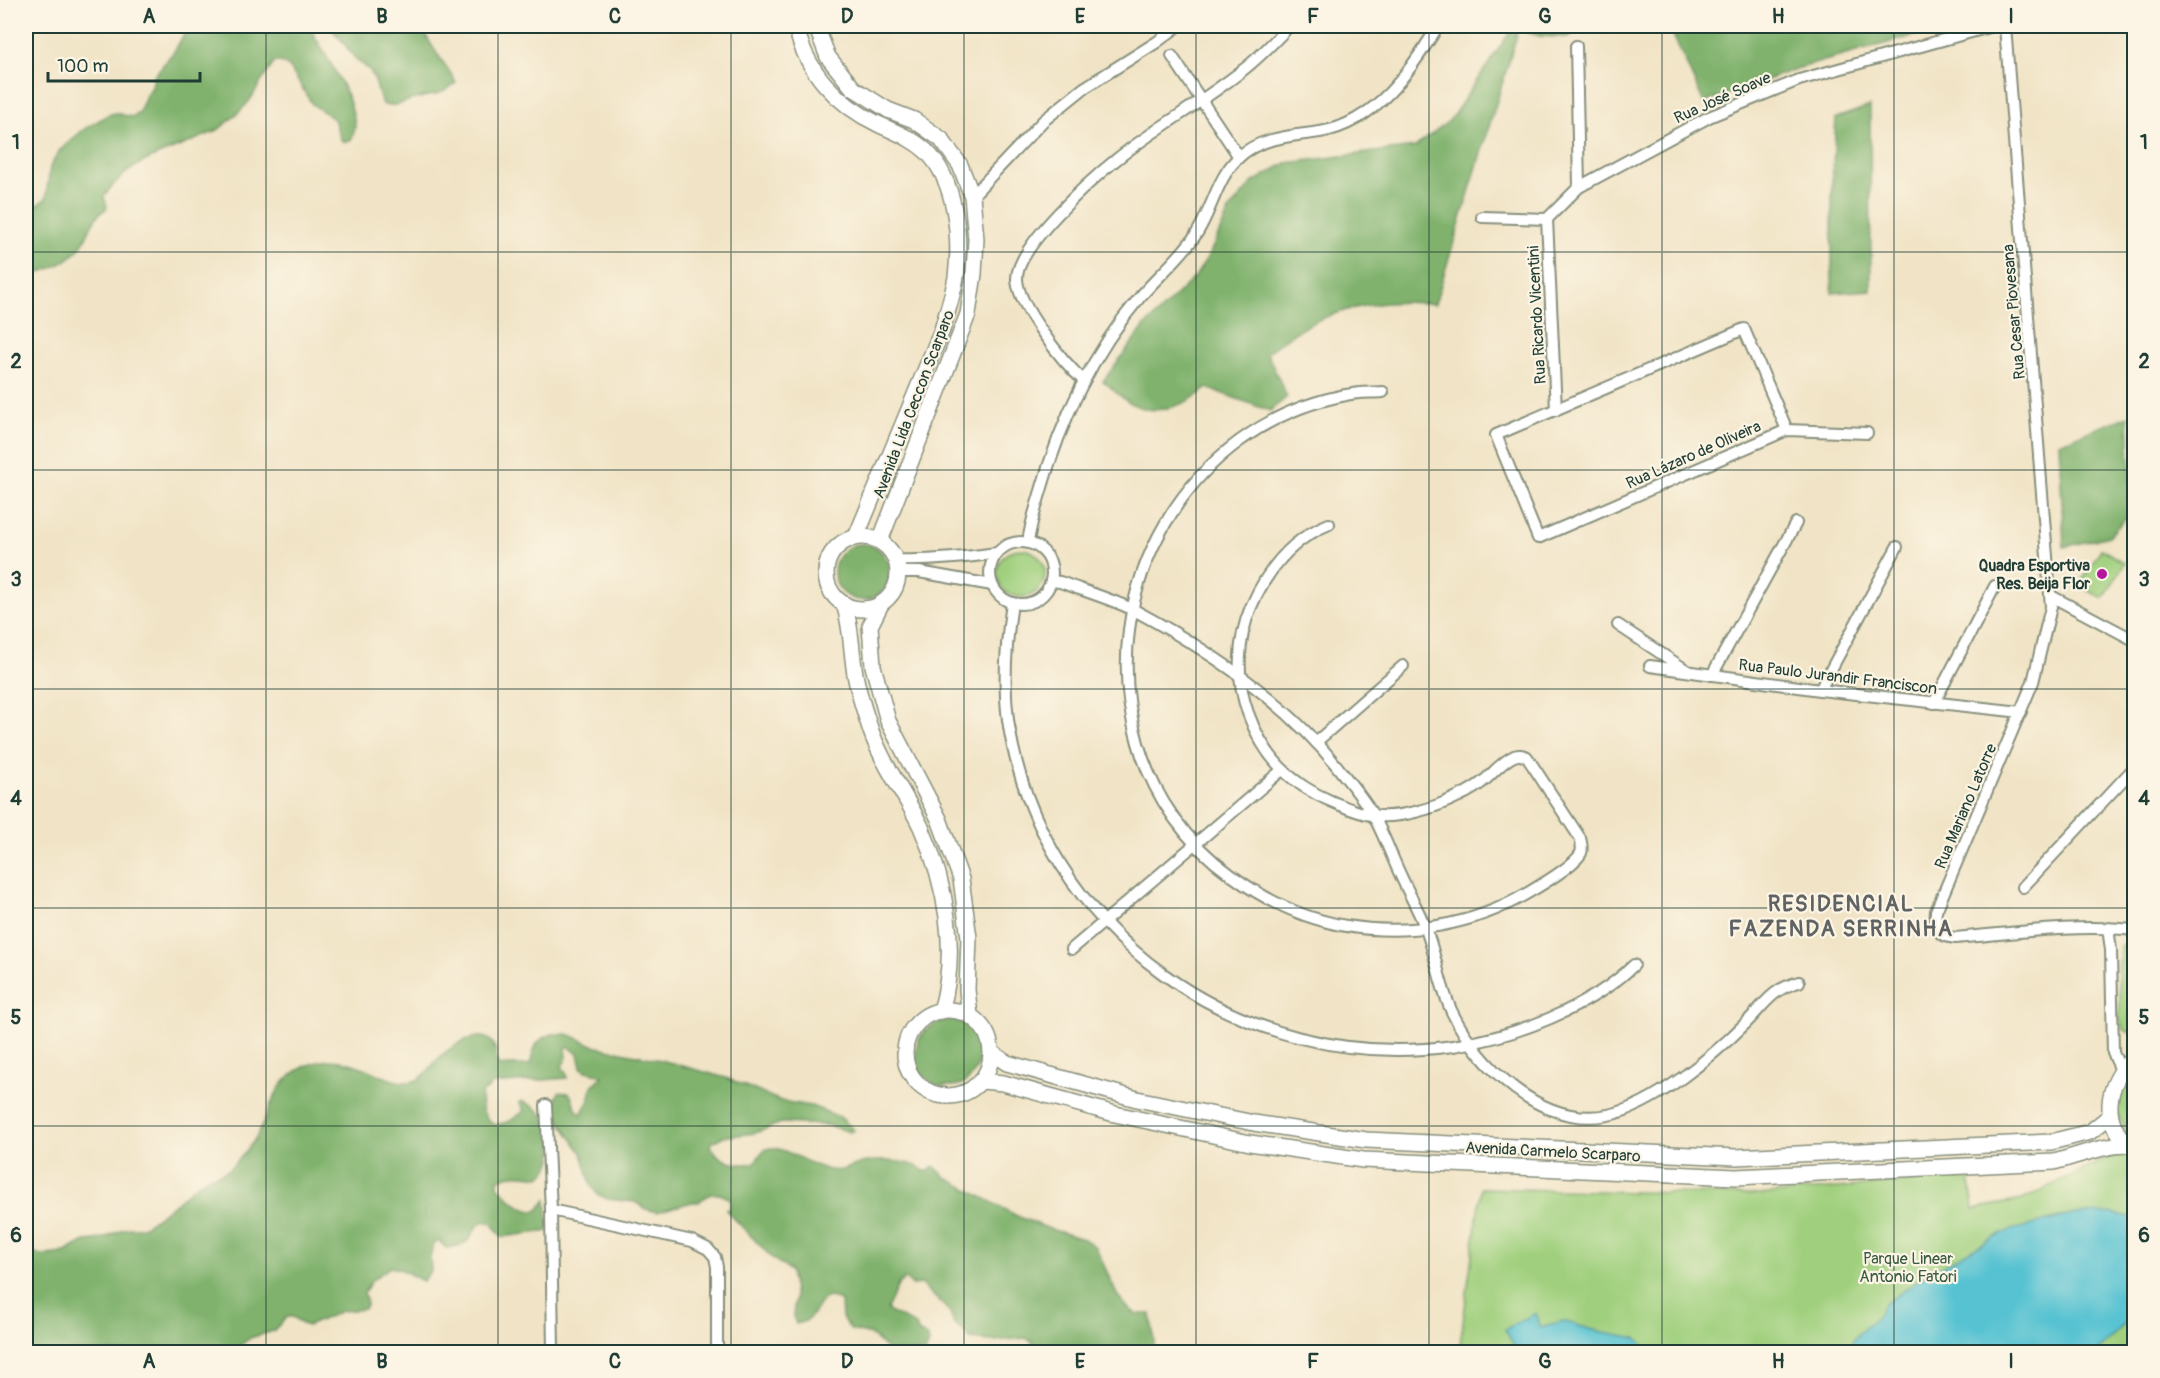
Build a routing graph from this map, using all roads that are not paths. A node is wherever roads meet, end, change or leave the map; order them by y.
1 (796, 26) edge
2 (816, 26) edge
3 (1178, 26) edge
4 (1289, 26) edge
5 (1438, 26) edge
6 (1993, 26) edge
7 (2005, 26) edge
8 (1576, 46) dead end
9 (1172, 56) dead end
10 (1201, 101) junction
11 (1239, 157) junction
12 (1579, 187) junction
13 (972, 196) junction
14 (1482, 217) dead end
15 (1547, 219) junction
16 (1083, 380) junction
17 (1383, 392) dead end
18 (1556, 410) junction
19 (1786, 430) junction
20 (1867, 433) dead end
21 (1796, 523) dead end
22 (1329, 524) dead end
23 (856, 537) junction
24 (880, 541) junction
25 (1028, 543) junction
26 (1897, 547) dead end
27 (997, 553) junction
28 (897, 566) junction
29 (1051, 581) junction
30 (992, 585) junction
31 (1995, 586) dead end
32 (2051, 596) junction
33 (1012, 603) junction
34 (844, 604) junction
35 (880, 604) junction
36 (1131, 609) junction
37 (1618, 625) dead end
38 (2134, 640) edge
39 (1403, 666) dead end
40 (1650, 666) dead end
41 (1689, 671) junction
42 (1712, 675) junction
43 (1239, 676) junction
44 (1820, 690) junction
45 (1934, 703) junction
46 (2021, 712) junction
47 (1316, 742) junction
48 (2134, 768) edge
49 (1282, 770) junction
50 (1373, 816) junction
51 (1195, 845) junction
52 (2023, 887) dead end
53 (1105, 921) junction
54 (1426, 928) junction
55 (2108, 928) junction
56 (2134, 930) edge
57 (1072, 949) dead end
58 (1634, 965) dead end
59 (1799, 982) dead end
60 (941, 1011) junction
61 (970, 1016) junction
62 (1470, 1043) junction
63 (992, 1053) junction
64 (2134, 1057) edge
65 (2121, 1070) junction
66 (982, 1081) junction
67 (546, 1105) dead end
68 (2110, 1116) junction
69 (2131, 1147) edge
70 (551, 1210) junction
71 (553, 1353) edge
72 (717, 1353) edge

1 - 23 main road, Avenida Lida Ceccon Scarparo
2 - 13 main road, Avenida Lida Ceccon Scarparo
3 - 13 street
4 - 10 street
5 - 11 street
6 - 12 street, Rua José Soave
7 - 32 street, Rua Cesar Piovesana
8 - 12 street
9 - 10 street
10 - 11 street
10 - 16 street
11 - 16 street
12 - 15 street, Rua José Soave
13 - 24 main road, Avenida Lida Ceccon Scarparo
14 - 15 street
15 - 18 street, Rua Ricardo Vicentini
16 - 25 street
17 - 36 street
18 - 19 street
18 - 19 street, Rua Lázaro de Oliveira
19 - 20 street, Rua Lázaro de Oliveira
21 - 42 street
22 - 43 street
23 - 24 main road
23 - 34 main road
24 - 28 main road
25 - 27 street
25 - 29 street
26 - 44 street
27 - 28 street
27 - 30 street
28 - 30 street
28 - 35 main road
29 - 33 street
29 - 36 street
30 - 33 street
31 - 45 street
32 - 38 street
32 - 46 street, Rua Mariano Latorre
33 - 53 street
34 - 35 main road
34 - 60 main road
35 - 61 main road
36 - 43 street
36 - 51 street
37 - 41 street
39 - 47 street
40 - 41 street, Rua Paulo Jurandir Franciscon
41 - 42 street, Rua Paulo Jurandir Franciscon
42 - 44 street, Rua Paulo Jurandir Franciscon
43 - 47 street
43 - 49 street
44 - 45 street, Rua Paulo Jurandir Franciscon
45 - 46 street, Rua Paulo Jurandir Franciscon
46 - 55 street, Rua Mariano Latorre
47 - 50 street
48 - 52 street
49 - 50 street
49 - 51 street
50 - 54 street
50 - 54 street
51 - 53 street
51 - 54 street
53 - 57 street
53 - 62 street
54 - 62 street
55 - 56 street
55 - 65 street
58 - 62 street
59 - 62 street
60 - 61 main road
60 - 66 main road
61 - 63 main road
63 - 66 main road
63 - 68 main road, Avenida Carmelo Scarparo
64 - 65 main road
65 - 68 main road
66 - 69 main road, Avenida Carmelo Scarparo
67 - 70 street
68 - 69 main road
70 - 71 street
70 - 72 street

